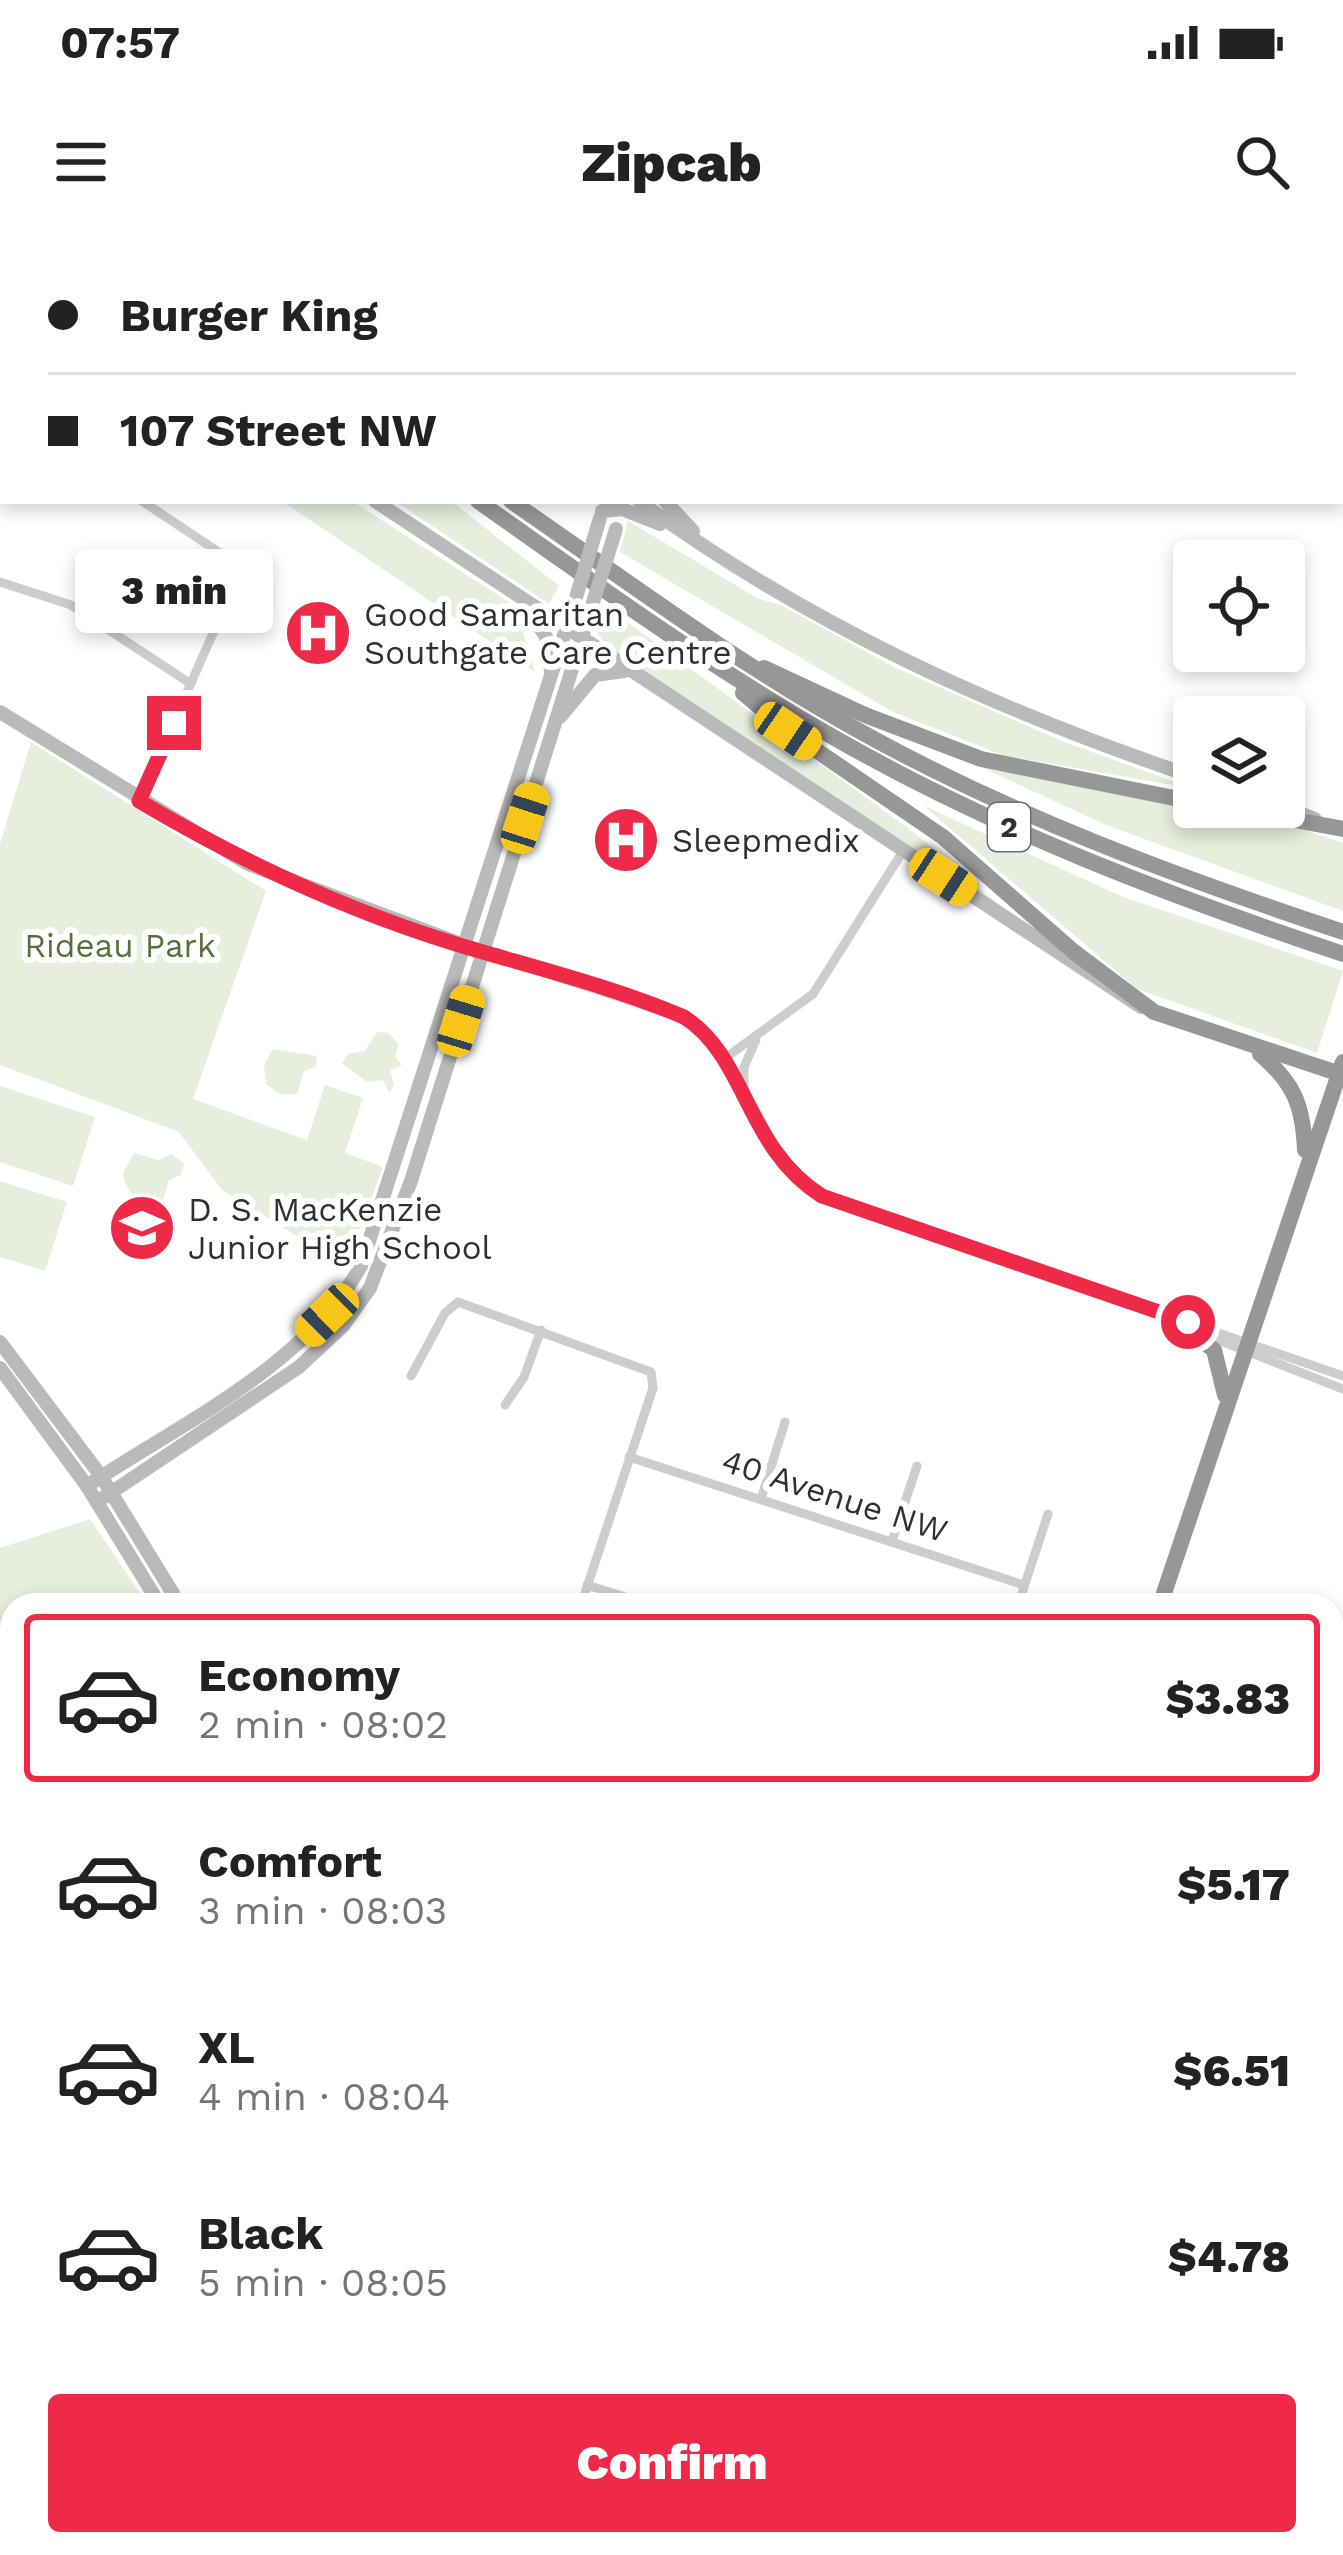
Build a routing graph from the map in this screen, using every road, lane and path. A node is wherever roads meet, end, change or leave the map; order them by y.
1 (147, 504) edge
2 (379, 504) edge
3 (482, 504) edge
4 (515, 504) edge
5 (643, 504) edge
6 (668, 504) edge
7 (623, 505) edge
8 (603, 510) edge
9 (682, 532) junction
10 (723, 560) junction
11 (0, 582) edge
12 (521, 600) junction
13 (567, 628) junction
14 (582, 638) junction
15 (697, 654) junction
16 (746, 663) junction
17 (634, 674) junction
18 (552, 675) junction
19 (191, 684) junction
20 (0, 712) edge
21 (556, 720) junction
22 (1173, 769) edge
23 (1173, 798) edge
24 (139, 801) junction
25 (1305, 815) edge
26 (1305, 822) edge
27 (1337, 828) edge
28 (903, 851) junction
29 (1343, 932) edge
30 (465, 946) junction
31 (483, 952) junction
32 (1343, 954) edge
33 (1154, 1012) junction
34 (759, 1036) junction
35 (1250, 1046) junction
36 (724, 1059) junction
37 (1342, 1071) edge
38 (744, 1103) junction
39 (1306, 1161) junction
40 (1177, 1323) junction
41 (541, 1330) junction
42 (0, 1342) edge
43 (1244, 1346) junction
44 (0, 1367) edge
45 (411, 1376) dead end
46 (1343, 1376) edge
47 (1343, 1389) edge
48 (1226, 1402) junction
49 (505, 1405) dead end
50 (785, 1422) dead end
51 (629, 1456) junction
52 (917, 1466) dead end
53 (101, 1477) junction
54 (87, 1486) junction
55 (111, 1493) junction
56 (760, 1499) junction
57 (97, 1502) junction
58 (1048, 1514) dead end
59 (892, 1541) junction
60 (587, 1585) junction
61 (1024, 1585) junction
62 (153, 1593) edge
63 (173, 1593) edge
64 (585, 1593) edge
65 (613, 1593) edge
66 (1022, 1593) edge
67 (1164, 1593) edge

1 - 19 street
2 - 12 street
3 - 15 highway, 2
4 - 16 highway, 2
5 - 9 street
6 - 10 street
7 - 8 street
7 - 9 street
7 - 14 street, bridge
8 - 13 street, bridge
9 - 10 street
10 - 22 street
11 - 19 street
12 - 13 street
12 - 18 street
13 - 14 street
13 - 18 street
14 - 17 street
14 - 21 street
15 - 32 highway, 2
15 - 33 highway
16 - 23 highway
16 - 29 highway, 2
17 - 21 street
17 - 28 street
18 - 30 street
19 - 24 street
20 - 24 street
21 - 31 street
24 - 30 street
25 - 27 street
26 - 27 highway
28 - 33 street
28 - 34 street
30 - 31 street
30 - 53 street
31 - 36 street
31 - 55 street
33 - 35 highway
34 - 36 street
34 - 38 street
35 - 37 highway
35 - 39 highway
36 - 38 street
37 - 39 highway
38 - 40 street
39 - 43 highway
40 - 43 street
40 - 43 street
40 - 48 highway
41 - 45 street
41 - 49 street
41 - 51 street
42 - 53 street
43 - 46 street
43 - 47 street
43 - 48 highway
44 - 54 street
48 - 67 highway
50 - 56 street
51 - 56 street, 40 Avenue NW
51 - 60 street
52 - 59 street
53 - 54 street
53 - 55 street
54 - 57 street
55 - 57 street
55 - 63 street
56 - 59 street, 40 Avenue NW
57 - 62 street
58 - 61 street
59 - 61 street, 40 Avenue NW
60 - 64 street
60 - 65 street
61 - 66 street

